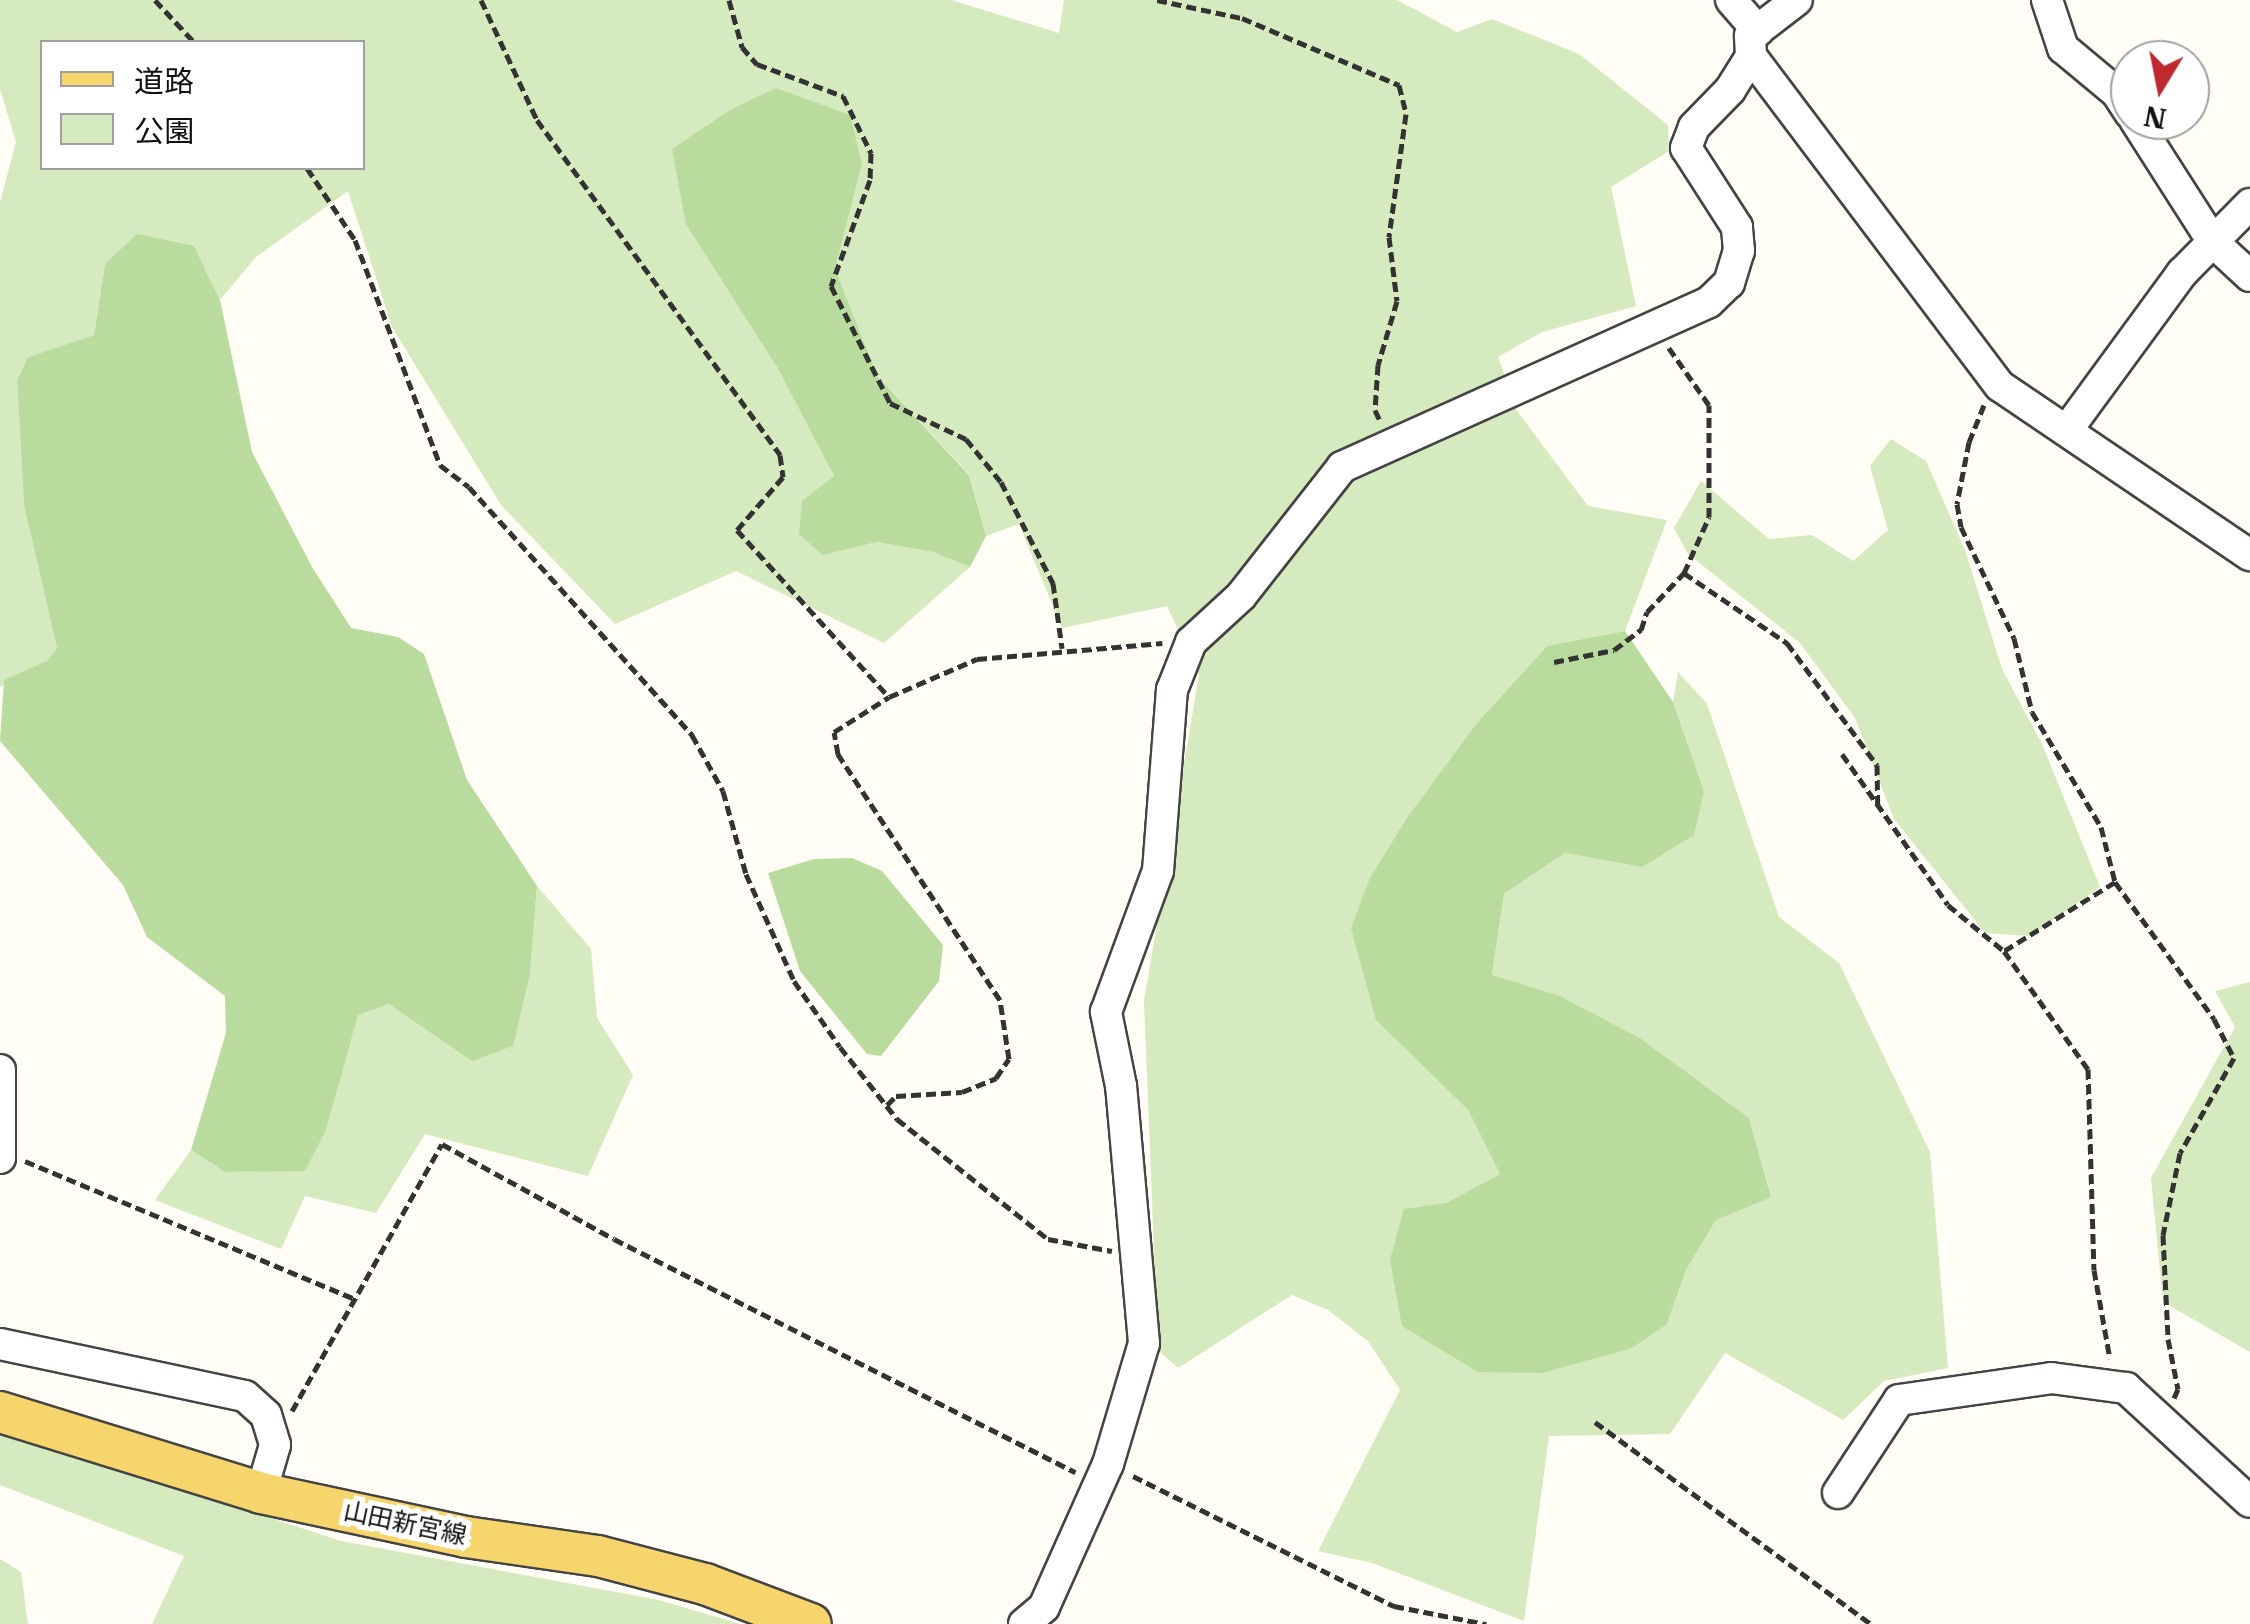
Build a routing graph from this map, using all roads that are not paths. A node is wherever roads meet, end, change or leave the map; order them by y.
1 (1732, 0) edge
2 (1797, 0) edge
3 (2047, 0) edge
4 (1754, 44) junction
5 (2110, 87) edge
6 (2148, 140) edge
7 (2250, 204) edge
8 (2213, 242) junction
9 (2250, 276) edge
10 (2067, 430) junction
11 (2250, 555) edge
12 (0, 1070) edge
13 (1, 1155) edge
14 (0, 1344) edge
15 (0, 1412) edge
16 (261, 1493) junction
17 (1838, 1494) dead end
18 (2250, 1502) edge
19 (812, 1624) edge
20 (1024, 1624) edge

1 - 4 street
2 - 4 street
3 - 5 street
4 - 10 street
4 - 20 street
6 - 8 street
7 - 8 street
8 - 9 street
8 - 10 street
10 - 11 street
12 - 13 street
14 - 16 street
15 - 16 main road, 山田新宮線
16 - 19 main road, 山田新宮線
17 - 18 street

